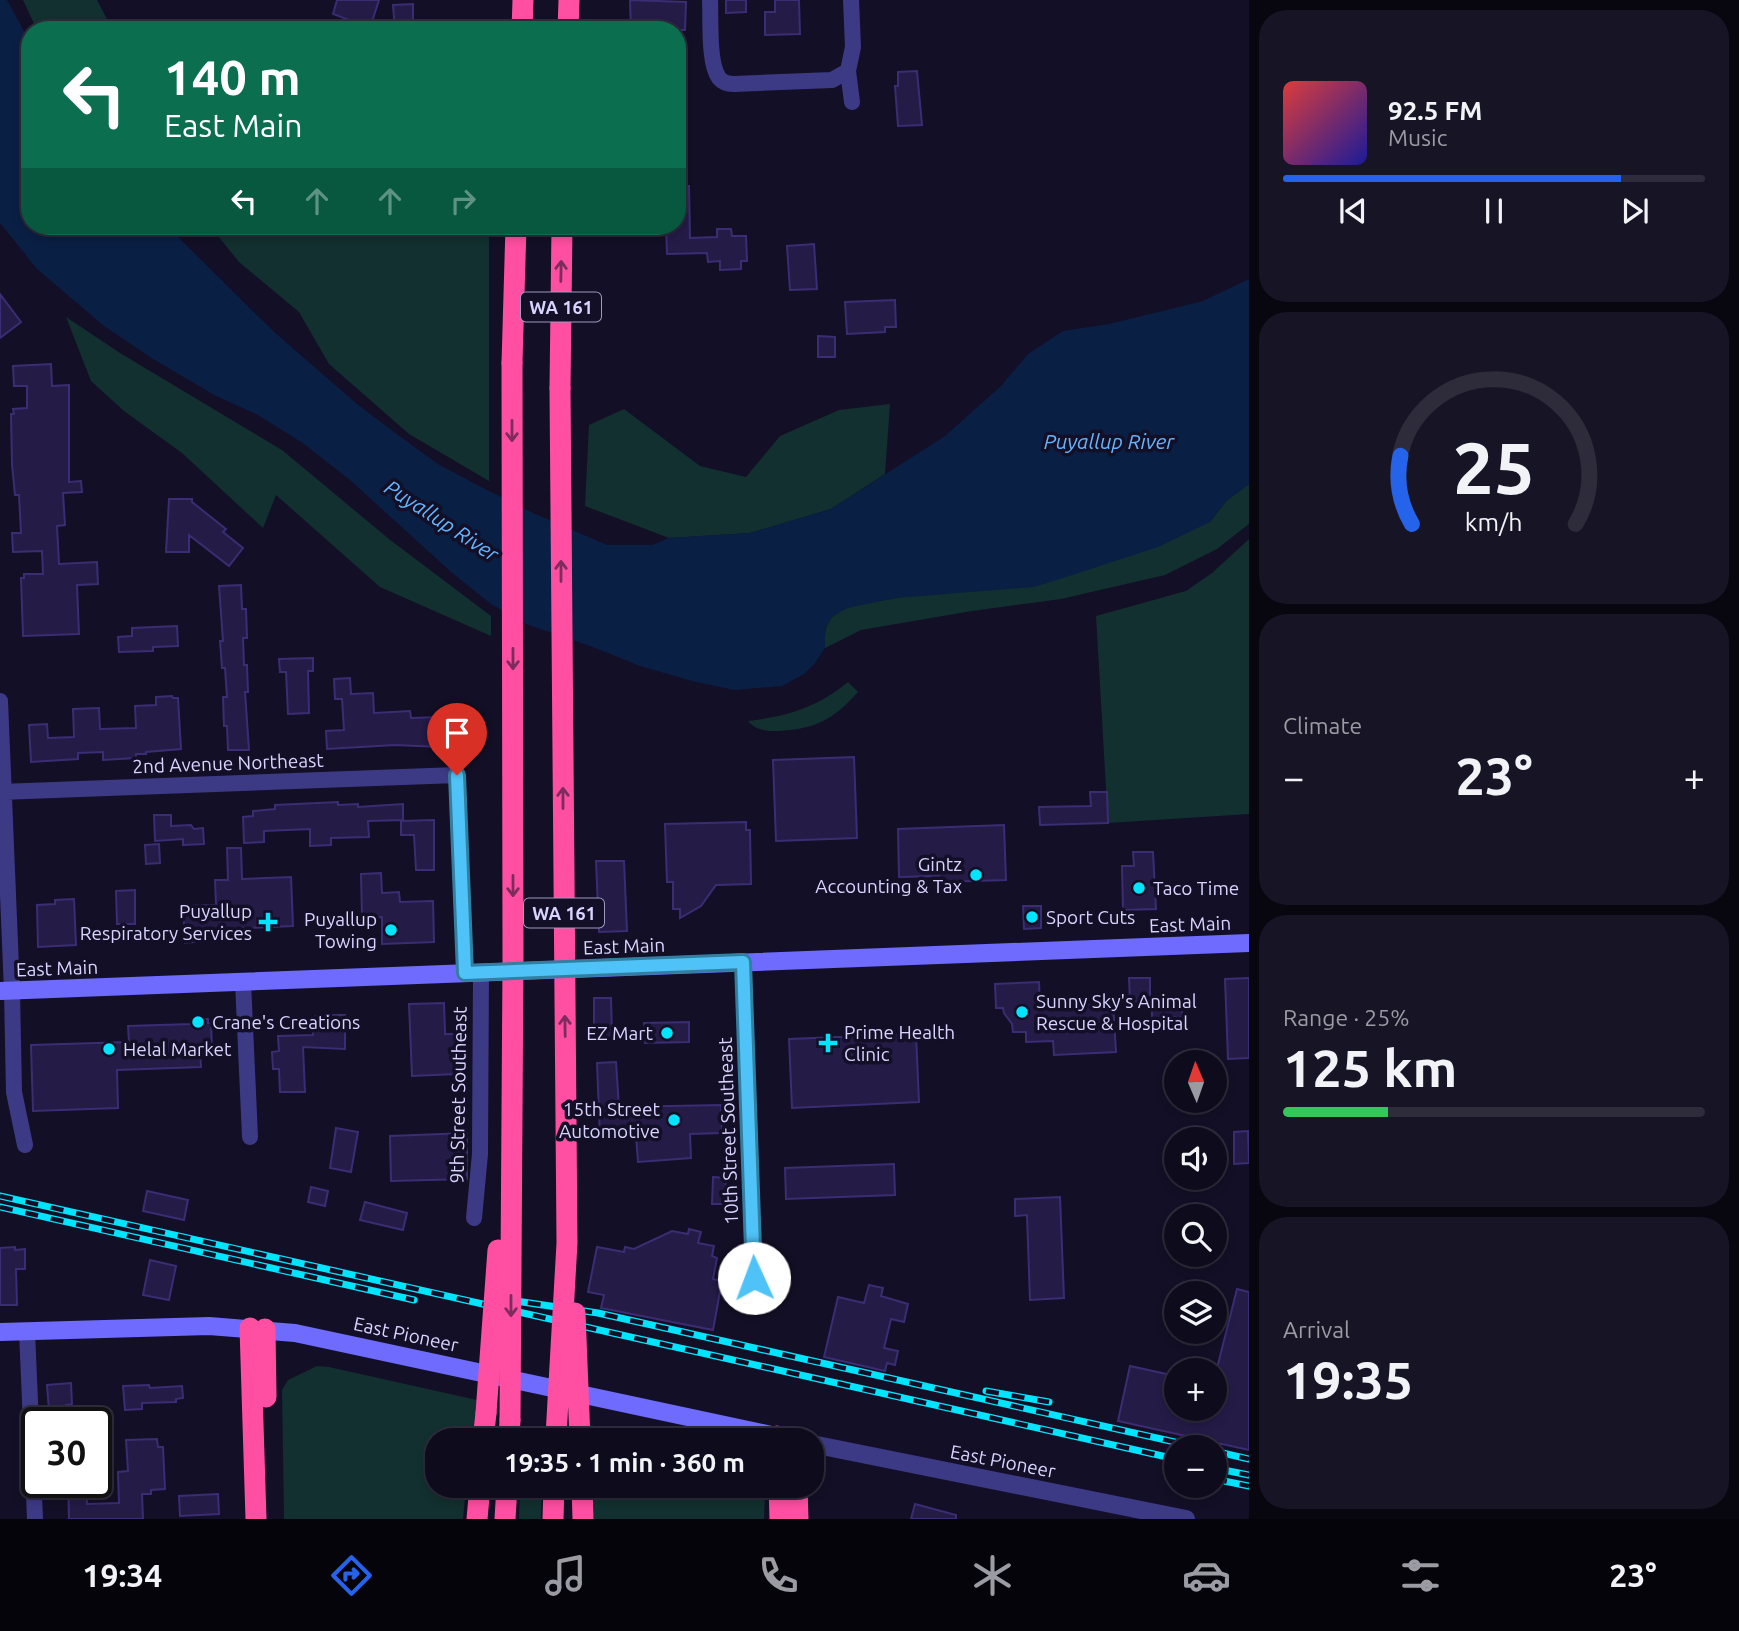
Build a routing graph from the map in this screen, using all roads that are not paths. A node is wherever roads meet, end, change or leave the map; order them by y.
1 (523, 0) edge
2 (569, 0) edge
3 (710, 0) edge
4 (851, 0) edge
5 (522, 21) edge
6 (568, 21) edge
7 (848, 71) junction
8 (852, 102) dead end
9 (516, 235) edge
10 (562, 235) edge
11 (0, 701) edge
12 (457, 775) joint
13 (2, 792) edge
14 (1249, 943) edge
15 (743, 962) junction
16 (473, 973) junction
17 (243, 982) junction
18 (6, 991) edge
19 (566, 1067) junction
20 (512, 1091) junction
21 (250, 1137) dead end
22 (26, 1145) dead end
23 (474, 1218) dead end
24 (755, 1299) dead end
25 (257, 1328) junction
26 (27, 1331) junction
27 (0, 1332) edge
28 (484, 1428) edge
29 (509, 1428) edge
30 (557, 1428) edge
31 (580, 1428) edge
32 (738, 1428) edge
33 (824, 1446) edge
34 (479, 1498) edge
35 (506, 1498) edge
36 (554, 1498) edge
37 (582, 1498) edge
38 (779, 1498) edge
39 (797, 1498) edge
40 (35, 1519) edge
41 (256, 1519) edge
42 (270, 1519) edge
43 (477, 1519) edge
44 (505, 1519) edge
45 (553, 1519) edge
46 (583, 1519) edge
47 (780, 1519) edge
48 (798, 1519) edge
49 (1185, 1519) edge

1 - 5 highway
2 - 6 highway
3 - 7 street
4 - 7 street
7 - 8 street
9 -> 20 highway, WA 161, bridge
19 -> 10 highway, WA 161, bridge
11 - 13 street
12 - 13 street, 2nd Avenue Northeast
12 - 16 street, 9th Street Southeast
13 - 18 street
14 - 15 main road, East Main
15 - 16 main road, East Main
15 - 24 street, 10th Street Southeast
16 - 17 main road, East Main
16 - 23 street, 9th Street Southeast
17 - 18 main road, East Main
17 - 21 street
18 - 22 street
19 - 30 highway, WA 161, bridge
19 - 31 highway, bridge
20 - 28 highway, bridge
20 -> 29 highway, WA 161, bridge
25 - 26 main road, East Pioneer
25 - 32 main road, East Pioneer
25 - 41 highway
25 - 42 highway
26 - 27 main road, East Pioneer
26 - 40 street
33 - 49 street, East Pioneer
34 - 43 highway
35 - 44 highway
36 - 45 highway
37 - 46 highway
38 - 47 highway
39 - 48 highway

